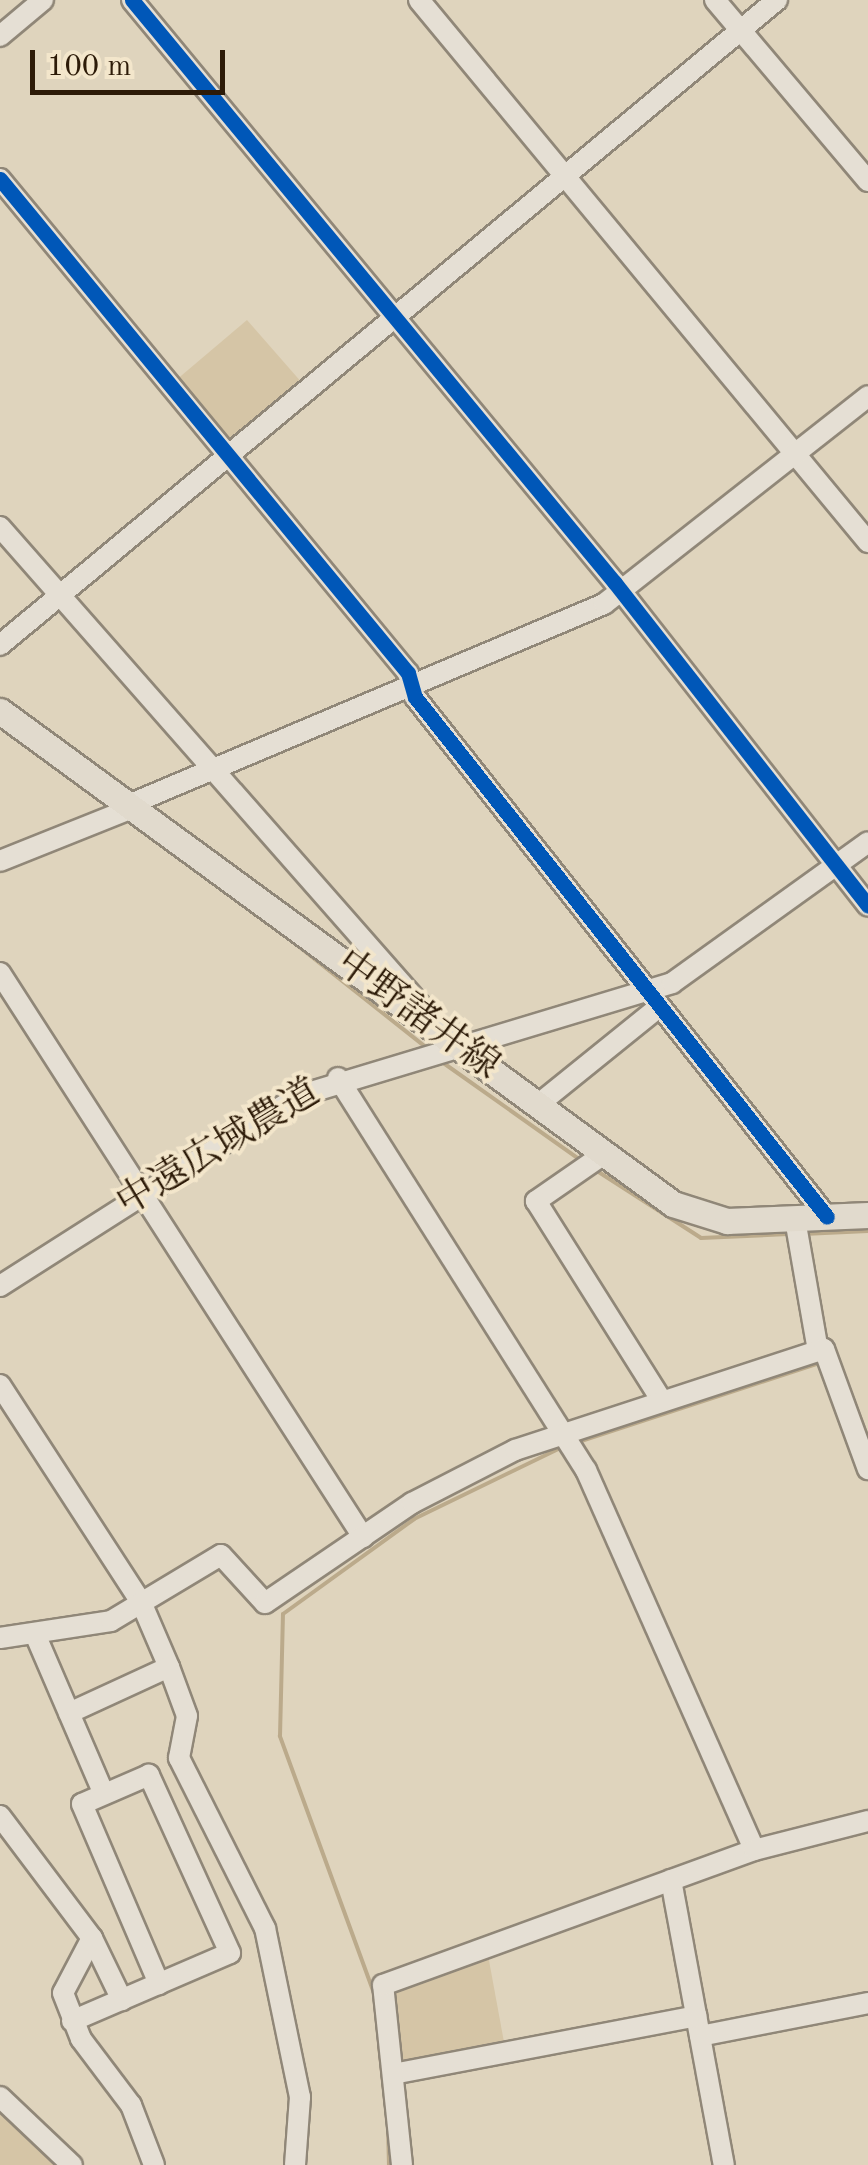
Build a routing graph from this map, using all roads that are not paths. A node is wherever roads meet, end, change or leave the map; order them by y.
1 (44, 0) edge
2 (132, 0) edge
3 (419, 0) edge
4 (716, 0) edge
5 (777, 0) edge
6 (741, 31) junction
7 (0, 36) edge
8 (564, 178) junction
9 (0, 179) edge
10 (868, 181) edge
11 (397, 317) junction
12 (868, 396) edge
13 (796, 453) junction
14 (228, 456) junction
15 (0, 527) edge
16 (868, 542) edge
17 (619, 588) junction
18 (58, 596) junction
19 (0, 645) edge
20 (410, 679) junction
21 (0, 711) edge
22 (212, 770) junction
23 (128, 808) junction
24 (868, 842) edge
25 (0, 860) edge
26 (837, 867) junction
27 (868, 906) edge
28 (0, 973) edge
29 (655, 999) junction
30 (453, 1042) junction
31 (338, 1078) junction
32 (540, 1103) junction
33 (604, 1154) junction
34 (140, 1194) junction
35 (868, 1215) edge
36 (827, 1218) junction
37 (795, 1219) junction
38 (0, 1286) edge
39 (818, 1350) junction
40 (0, 1385) edge
41 (660, 1398) junction
42 (564, 1430) junction
43 (868, 1469) edge
44 (362, 1537) junction
45 (141, 1602) junction
46 (35, 1634) junction
47 (0, 1638) edge
48 (169, 1667) junction
49 (69, 1713) junction
50 (104, 1794) junction
51 (0, 1816) edge
52 (868, 1820) edge
53 (754, 1850) junction
54 (671, 1880) junction
55 (92, 1938) junction
56 (158, 1984) junction
57 (122, 2000) junction
58 (868, 2004) edge
59 (72, 2022) junction
60 (698, 2026) junction
61 (393, 2074) junction
62 (0, 2097) edge
63 (72, 2165) edge
64 (154, 2165) edge
65 (296, 2165) edge
66 (402, 2165) edge
67 (724, 2165) edge

1 - 7 street
2 - 11 street
3 - 8 street
4 - 6 street
5 - 6 street
6 - 8 street
6 - 10 street
8 - 11 street
8 - 13 street
9 - 14 street
11 - 14 street
11 - 17 street
12 - 13 street
13 - 16 street
13 - 17 street
14 - 18 street
14 - 20 street
15 - 18 street
17 - 20 street
17 - 26 street
18 - 19 street
18 - 22 street
20 - 22 street
20 - 29 street
21 - 23 main road, 中野諸井線
22 - 23 street
22 - 30 street
23 - 25 street
23 - 30 main road, 中野諸井線
24 - 26 street
26 - 27 street
26 - 29 street
28 - 34 street
29 - 30 street, 中遠広域農道
29 - 32 street
29 - 36 street
30 - 31 street, 中遠広域農道
30 - 32 main road, 中野諸井線
31 - 34 street, 中遠広域農道
31 - 42 street
32 - 33 main road, 中野諸井線
33 - 37 main road, 中野諸井線
33 - 41 street
34 - 38 street, 中遠広域農道
34 - 44 street
35 - 36 main road, 中野諸井線
36 - 37 main road, 中野諸井線
37 - 39 street
39 - 41 street
39 - 43 street
40 - 45 street
41 - 42 street
42 - 44 street
42 - 53 street
44 - 45 street
45 - 46 street
45 - 48 street
46 - 47 street
46 - 49 street
48 - 49 street
48 - 65 street
49 - 50 street
50 - 56 street
50 - 56 street
51 - 55 street
52 - 53 street
53 - 54 street
54 - 60 street
54 - 61 street
55 - 57 street
55 - 59 street
56 - 57 street
57 - 59 street
58 - 60 street
59 - 64 street
60 - 61 street
60 - 67 street
61 - 66 street
62 - 63 street

